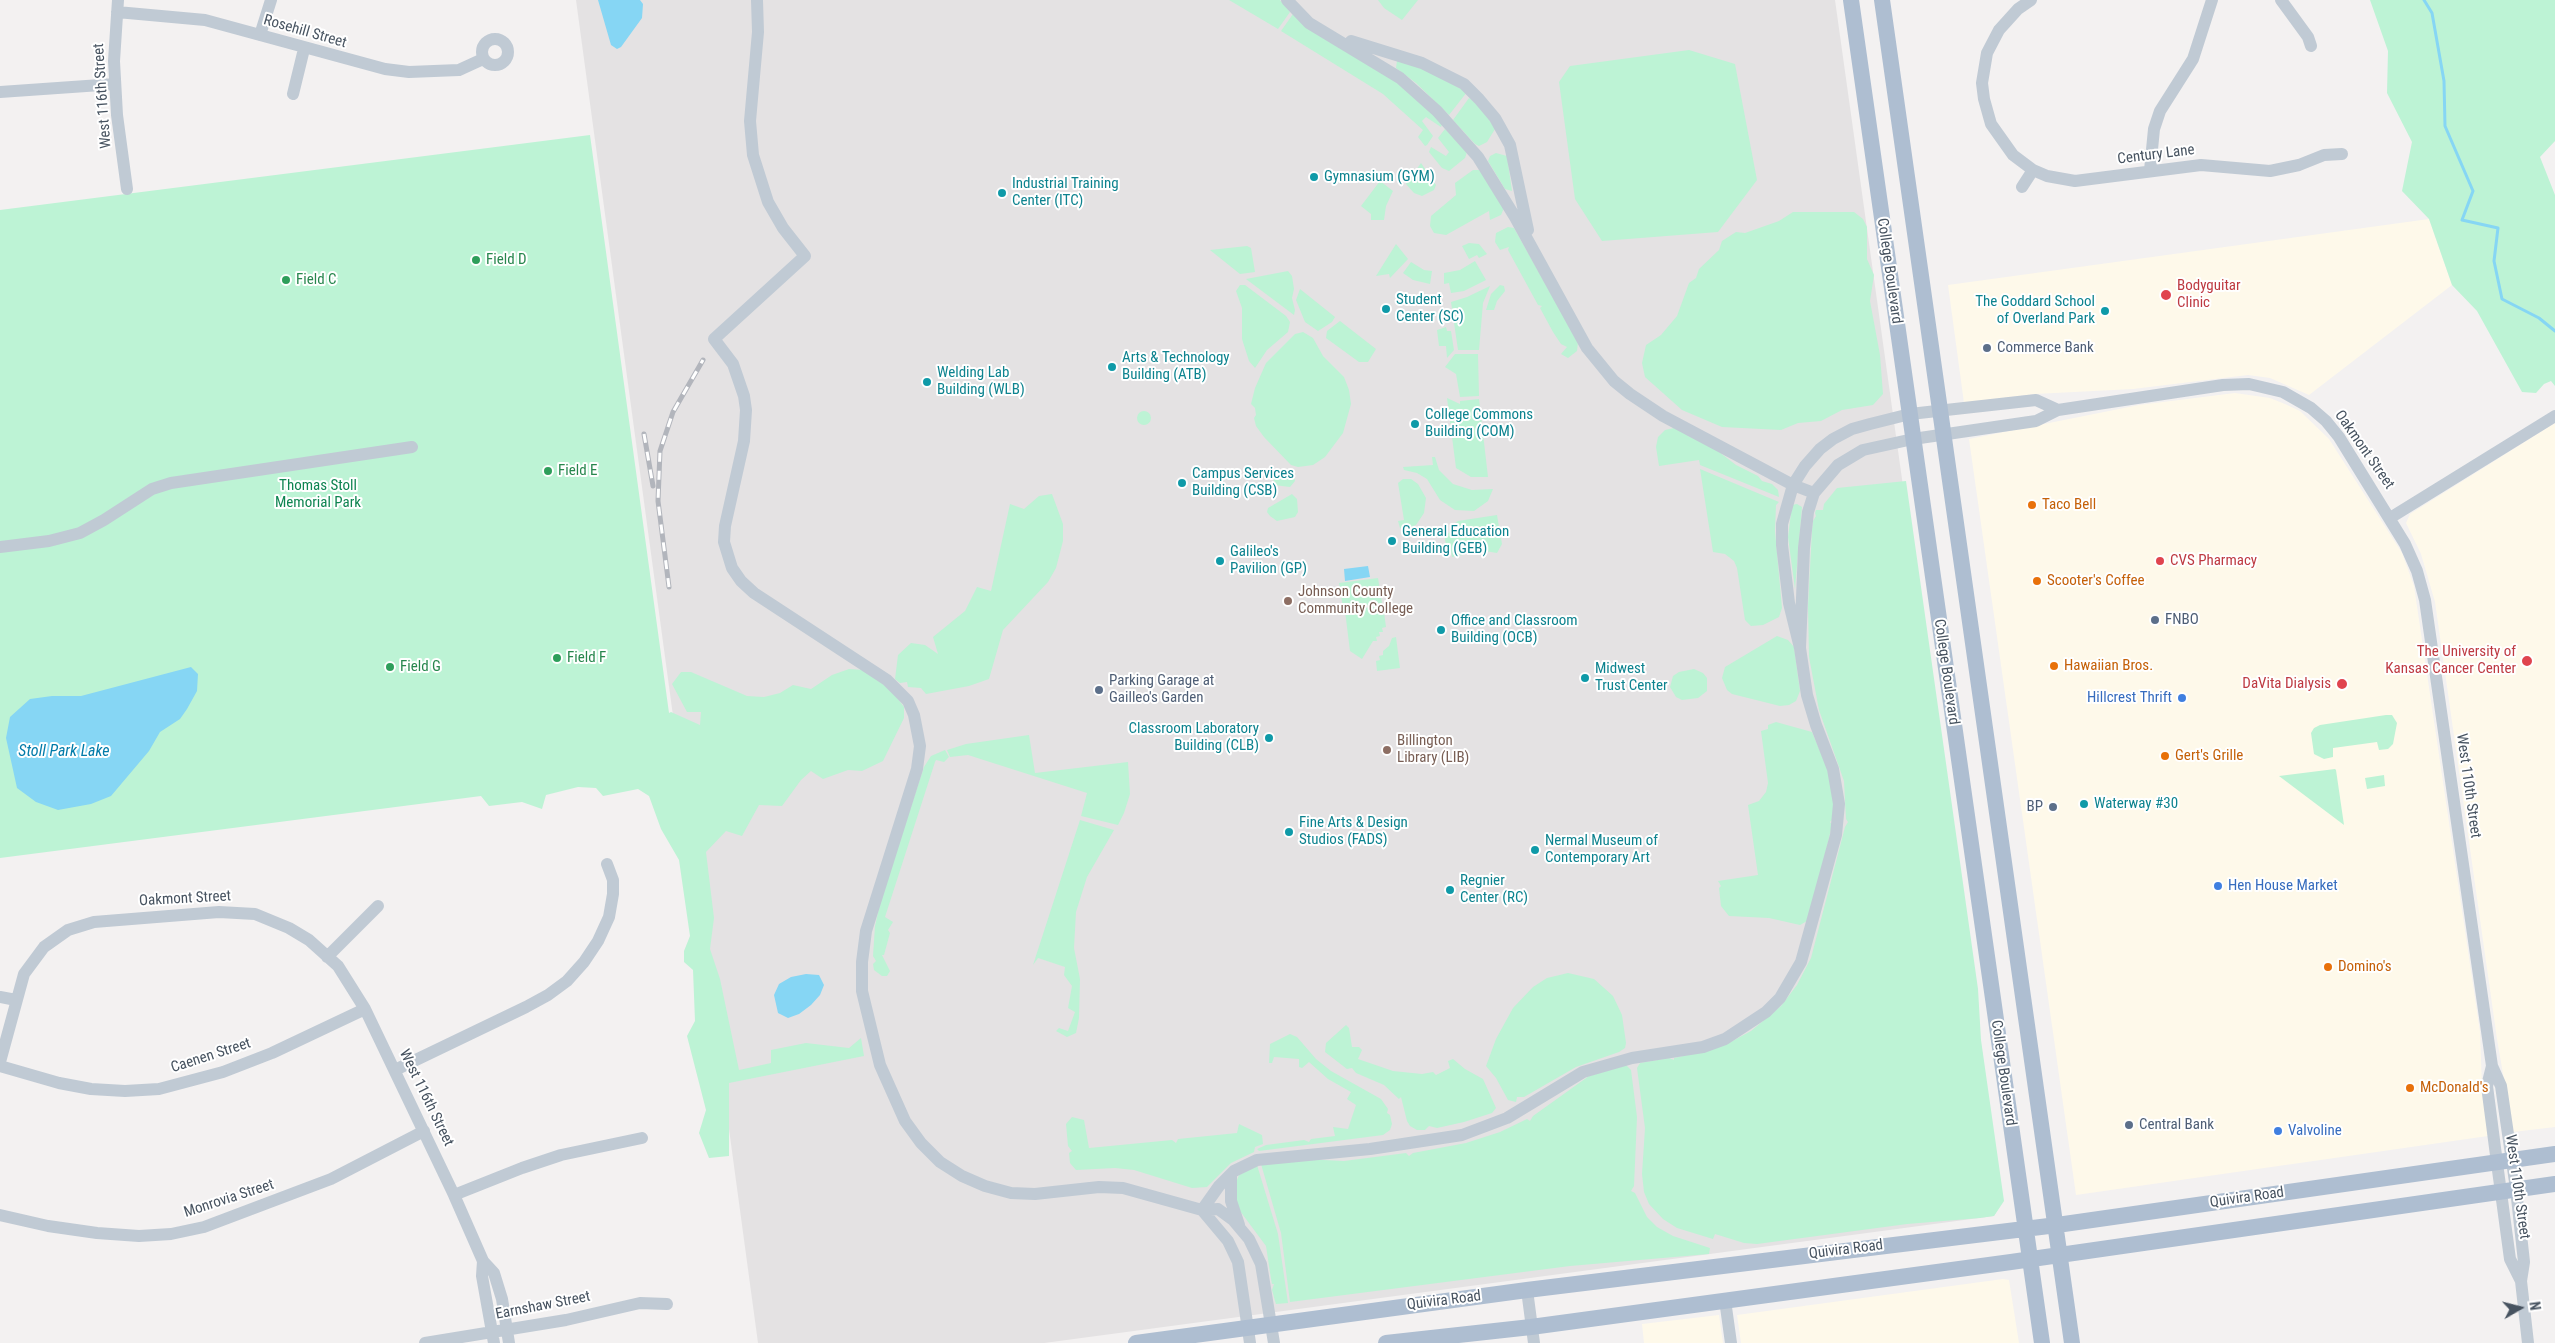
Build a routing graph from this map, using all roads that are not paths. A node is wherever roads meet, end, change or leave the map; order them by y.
1 (271, 0) edge
2 (757, 0) edge
3 (1287, 0) edge
4 (1851, 0) edge
5 (1882, 0) edge
6 (2031, 0) edge
7 (2212, 0) edge
8 (2281, 0) edge
9 (117, 6) edge
10 (1325, 33) junction
11 (260, 35) junction
12 (2311, 46) dead end
13 (304, 48) junction
14 (483, 59) dead end
15 (116, 84) junction
16 (0, 92) edge
17 (293, 94) dead end
18 (2342, 154) dead end
19 (2033, 170) junction
20 (2150, 170) junction
21 (2022, 187) dead end
22 (127, 189) dead end
23 (1533, 249) junction
24 (1940, 410) junction
25 (2058, 410) junction
26 (1910, 414) junction
27 (2555, 416) edge
28 (1944, 435) junction
29 (1913, 439) junction
30 (412, 447) dead end
31 (1793, 485) junction
32 (1814, 493) junction
33 (2390, 518) junction
34 (0, 547) edge
35 (1800, 648) junction
36 (607, 864) dead end
37 (378, 906) dead end
38 (327, 957) junction
39 (0, 997) edge
40 (16, 1000) junction
41 (365, 1009) junction
42 (0, 1062) edge
43 (0, 1066) edge
44 (395, 1070) junction
45 (424, 1131) junction
46 (642, 1138) dead end
47 (2555, 1154) edge
48 (2504, 1162) junction
49 (1231, 1174) junction
50 (2555, 1184) edge
51 (2508, 1190) junction
52 (454, 1195) junction
53 (1202, 1210) junction
54 (0, 1216) edge
55 (2057, 1225) junction
56 (2025, 1228) junction
57 (1240, 1229) junction
58 (2060, 1255) junction
59 (2030, 1260) junction
60 (483, 1261) junction
61 (1527, 1290) junction
62 (1725, 1300) junction
63 (667, 1304) dead end
64 (1270, 1324) junction
65 (1249, 1335) edge
66 (1533, 1335) edge
67 (508, 1337) edge
68 (493, 1338) edge
69 (425, 1343) edge
70 (1136, 1343) edge
71 (1274, 1343) edge
72 (1386, 1343) edge
73 (1731, 1343) edge
74 (2042, 1343) edge
75 (2072, 1343) edge
76 (2528, 1343) edge

1 - 11 street
2 - 53 street
3 - 10 street
4 - 26 main road, College Boulevard
5 - 24 main road, College Boulevard
6 - 19 street, Century Lane
7 - 20 street
8 - 12 street
9 - 11 street, Rosehill Street
9 - 15 street, West 116th Street
10 - 23 street
10 - 23 street
11 - 13 street, Rosehill Street
13 - 14 street, Rosehill Street
13 - 17 street
15 - 16 street
15 - 22 street, West 116th Street
18 - 20 street, Century Lane
19 - 20 street, Century Lane
19 - 21 street
23 - 31 street
24 - 25 street
24 - 26 street
24 - 28 main road, College Boulevard
25 - 28 street, Oakmont Street
25 - 33 street, Oakmont Street
26 - 29 main road, College Boulevard
26 - 31 street
27 - 33 street
28 - 29 street, Oakmont Street
28 - 55 main road, College Boulevard
29 - 32 street, Oakmont Street
29 - 56 main road, College Boulevard
30 - 34 street
31 - 32 street
31 - 35 street
32 - 35 street
33 - 48 street, West 110th Street
35 - 49 street
36 - 44 street
37 - 38 street
38 - 40 street, Oakmont Street
38 - 41 street, West 116th Street
39 - 40 street
40 - 42 street, Oakmont Street
41 - 43 street, Caenen Street
41 - 44 street, West 116th Street
44 - 45 street, West 116th Street
45 - 52 street, West 116th Street
45 - 54 street, Monrovia Street
46 - 52 street
47 - 48 main road, Quivira Road
48 - 51 street, West 110th Street
48 - 55 main road, Quivira Road
49 - 53 street
49 - 57 street
50 - 51 main road, Quivira Road
51 - 58 main road, Quivira Road
51 - 76 street, West 110th Street
52 - 60 street, West 116th Street
53 - 57 street
53 - 65 street
55 - 56 main road, Quivira Road
55 - 58 main road, College Boulevard
56 - 59 main road, College Boulevard
56 - 61 main road, Quivira Road
57 - 64 street
58 - 59 main road, Quivira Road
58 - 75 main road, College Boulevard
59 - 62 main road, Quivira Road
59 - 74 main road, College Boulevard
60 - 67 street, West 116th Street
60 - 68 street, West 116th Street
61 - 64 main road, Quivira Road
61 - 66 street
62 - 66 main road, Quivira Road
62 - 73 street
63 - 67 street, Earnshaw Street
64 - 65 main road, Quivira Road
64 - 71 street
65 - 70 main road, Quivira Road
66 - 72 main road, Quivira Road
67 - 68 street, Earnshaw Street
68 - 69 street, Earnshaw Street

